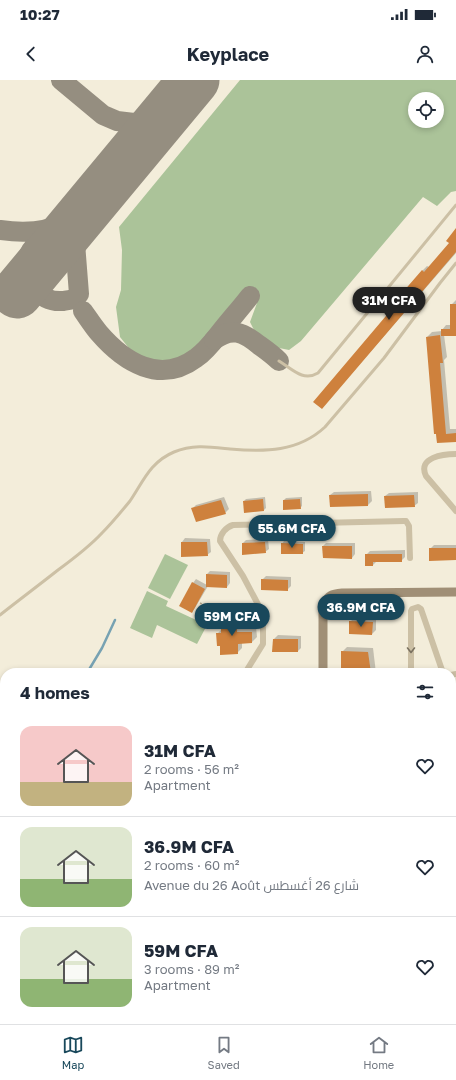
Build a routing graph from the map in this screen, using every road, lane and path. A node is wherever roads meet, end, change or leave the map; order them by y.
1 (456, 205) edge
2 (456, 263) edge
3 (279, 361) dead end
4 (456, 454) edge
5 (456, 511) edge
6 (410, 558) dead end
7 (456, 592) edge
8 (200, 603) dead end
9 (261, 610) junction
10 (0, 615) edge
11 (248, 668) edge
12 (323, 668) edge
13 (411, 668) edge
14 (441, 668) edge

1 - 3 lane
2 - 10 lane
4 - 5 street
6 - 9 street
7 - 12 street
8 - 9 path
9 - 11 street
14 -> 13 street

